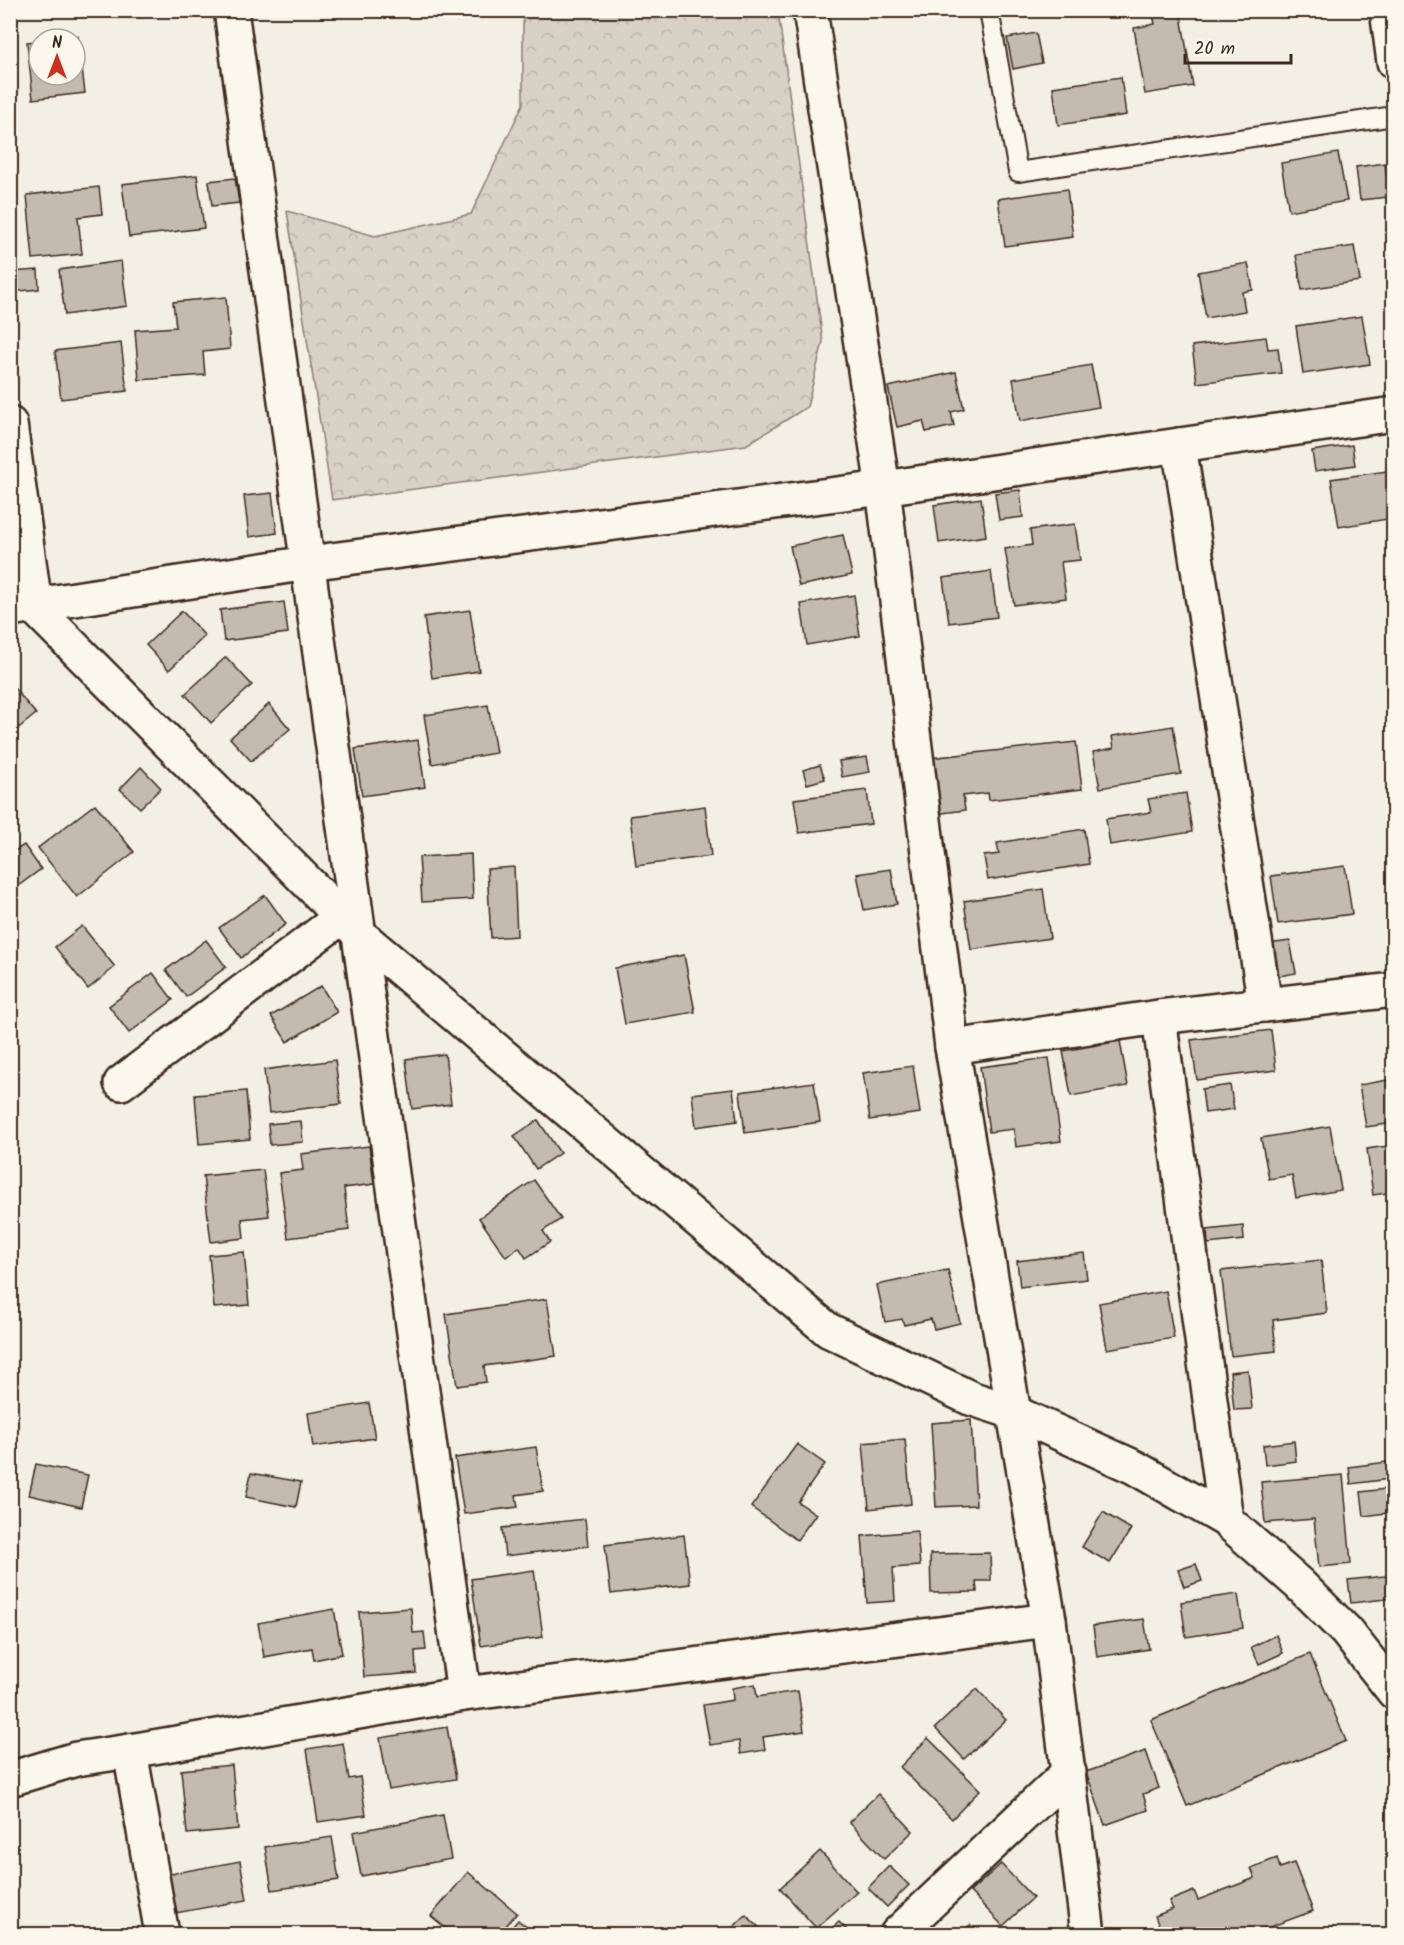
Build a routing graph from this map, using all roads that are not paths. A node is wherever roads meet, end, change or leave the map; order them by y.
1 (231, 10) edge
2 (810, 10) edge
3 (989, 10) edge
4 (1387, 10) edge
5 (1394, 62) edge
6 (1394, 116) edge
7 (1394, 414) edge
8 (10, 424) edge
9 (1179, 445) junction
10 (883, 488) junction
11 (308, 563) junction
12 (10, 583) edge
13 (23, 607) edge
14 (352, 925) junction
15 (1394, 990) edge
16 (1265, 1005) junction
17 (1159, 1017) junction
18 (952, 1047) junction
19 (121, 1083) dead end
20 (1013, 1412) junction
21 (1226, 1520) junction
22 (1050, 1620) junction
23 (1394, 1692) edge
24 (464, 1694) junction
25 (130, 1751) junction
26 (1069, 1772) junction
27 (10, 1779) edge
28 (162, 1935) edge
29 (897, 1935) edge
30 (1088, 1935) edge

1 - 11 street
2 - 10 street
3 - 6 lane
4 - 5 street
7 - 9 street
8 - 13 street
9 - 10 street
9 - 16 street
10 - 11 street
10 - 18 street
11 - 13 street
11 - 14 street
12 - 13 street
13 - 14 street
14 - 19 street
14 - 20 street
14 - 24 street
15 - 16 street
16 - 17 street
17 - 18 street
17 - 21 street
18 - 20 street
20 - 21 street
20 - 22 street
21 - 23 street
22 - 24 street
22 - 26 street
24 - 25 street
25 - 27 street
25 - 28 street
26 - 29 street
26 - 30 street

